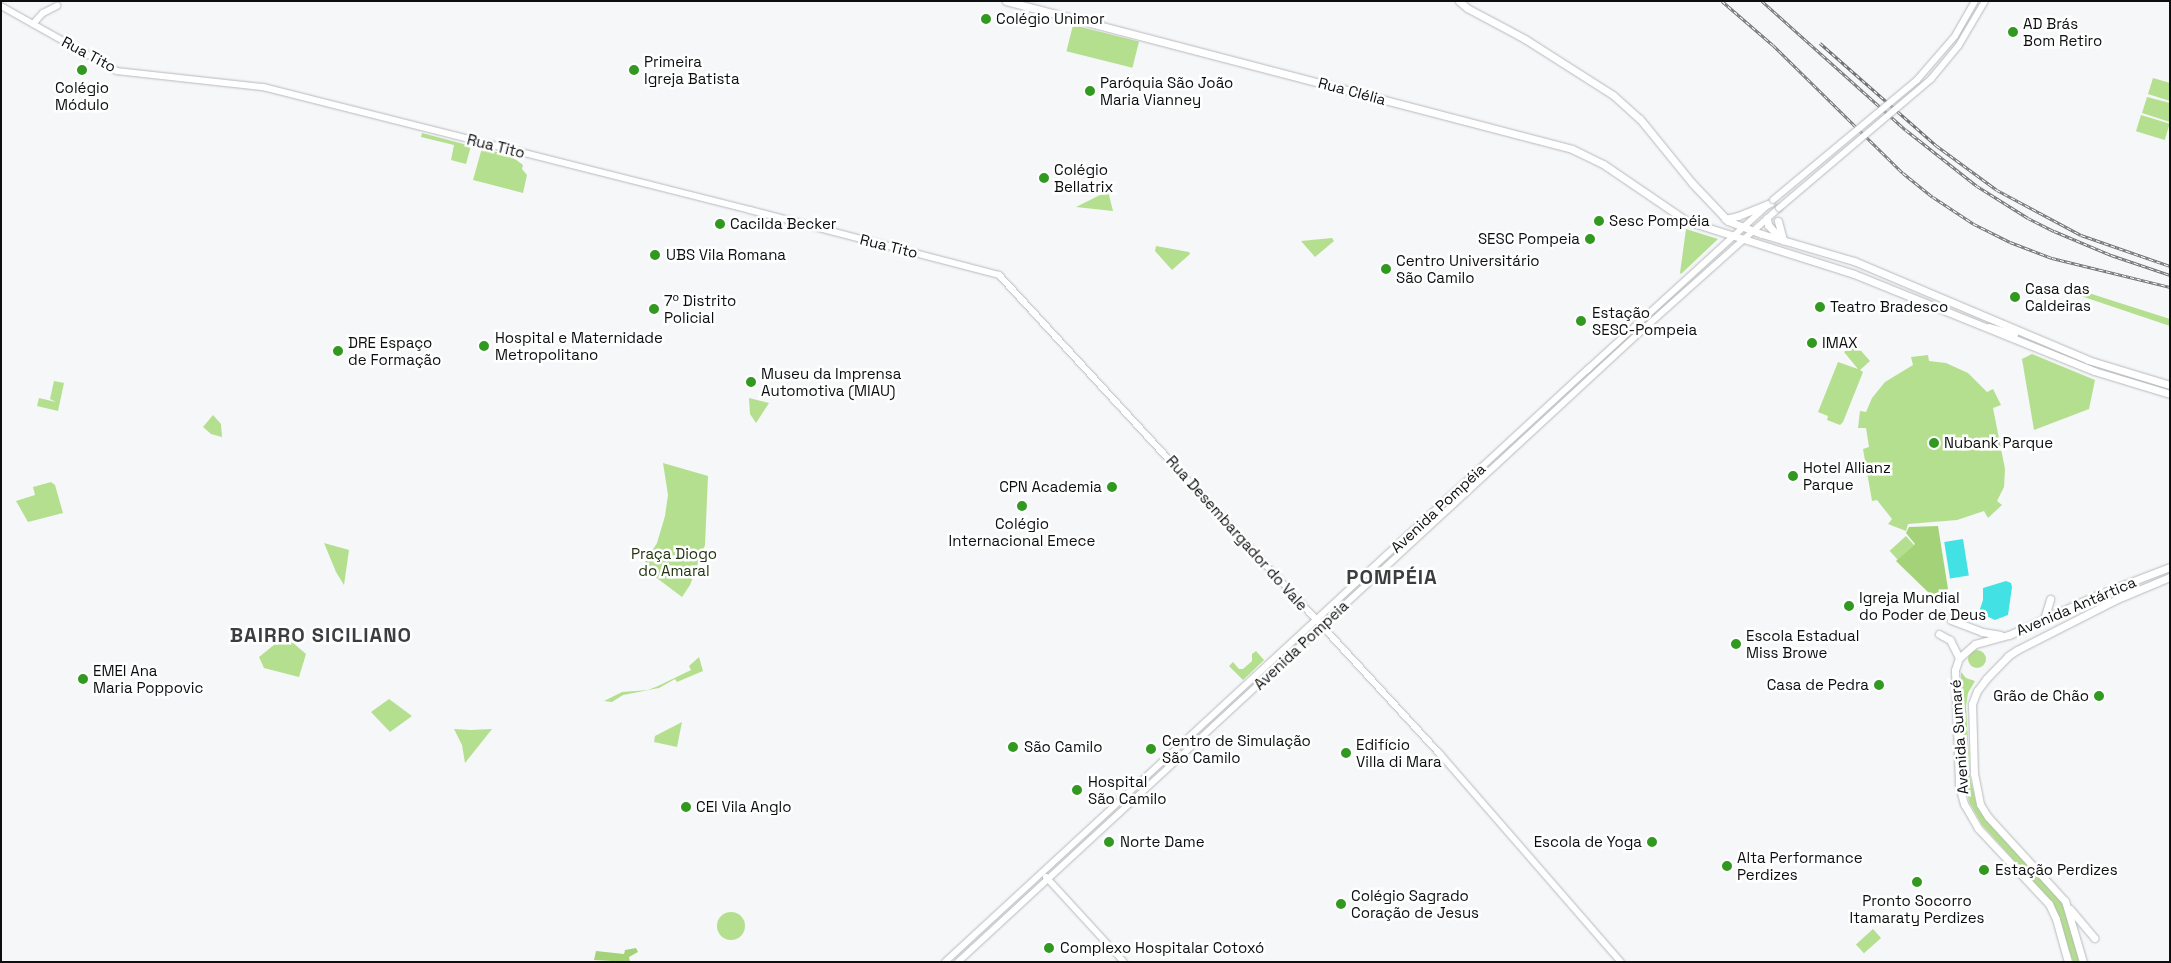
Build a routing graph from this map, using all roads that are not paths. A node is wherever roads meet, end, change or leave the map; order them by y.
1 (1006, 1) edge
2 (1460, 1) edge
3 (1975, 1) edge
4 (1985, 1) edge
5 (1, 6) edge
6 (57, 6) dead end
7 (33, 24) junction
8 (1772, 202) junction
9 (1766, 218) junction
10 (1725, 219) junction
11 (1778, 221) dead end
12 (1742, 227) junction
13 (1751, 230) junction
14 (1732, 236) junction
15 (1742, 239) junction
16 (1783, 240) junction
17 (999, 276) joint
18 (1978, 325) junction
19 (2050, 343) junction
20 (2170, 385) edge
21 (2170, 394) edge
22 (2170, 567) edge
23 (2170, 577) edge
24 (2050, 599) dead end
25 (1317, 619) junction
26 (2044, 619) junction
27 (1951, 620) dead end
28 (1322, 626) junction
29 (1940, 634) dead end
30 (2006, 636) junction
31 (1959, 658) junction
32 (1986, 679) joint
33 (1042, 872) junction
34 (1048, 878) junction
35 (2067, 905) junction
36 (2094, 938) dead end
37 (945, 962) edge
38 (958, 962) edge
39 (1124, 962) edge
40 (1621, 962) edge
41 (2068, 962) edge
42 (2083, 962) edge

1 - 14 main road, Rua Clélia
2 - 10 main road
3 - 8 main road, bridge
4 - 9 main road, Avenida Pompeia, bridge
5 - 7 main road, Rua Tito
6 - 7 main road
7 - 17 main road, Rua Tito
8 - 10 main road
8 - 12 main road
9 - 13 main road, Avenida Pompeia
9 - 16 main road
10 - 12 main road
11 - 16 main road
12 - 13 main road
12 - 14 main road
13 - 15 main road, Avenida Pompeia
13 - 16 main road
14 - 15 main road, Rua Clélia
14 - 25 main road, Avenida Pompéia
15 - 18 main road, Rua Clélia
15 - 28 main road, Avenida Pompeia
16 - 19 main road
17 - 25 main road, Rua Desembargador do Vale
18 - 19 main road
18 - 21 main road
19 - 20 main road
22 - 26 main road, Avenida Antártica
23 - 32 main road, Avenida Antártica
24 - 26 main road
25 - 28 main road, Rua Desembargador do Vale
25 - 33 main road, Avenida Pompéia
26 - 30 main road, Avenida Antártica
27 - 30 main road
28 - 34 main road, Avenida Pompeia
28 - 40 main road, Rua Desembargador do Vale
29 - 31 main road
30 - 31 main road, Avenida Antártica
31 - 41 main road, Avenida Sumaré
32 - 35 main road, Avenida Sumaré
33 - 34 main road
33 - 37 main road
34 - 38 main road, Avenida Pompeia
34 - 39 main road
35 - 36 main road
35 - 42 main road, Avenida Sumaré

